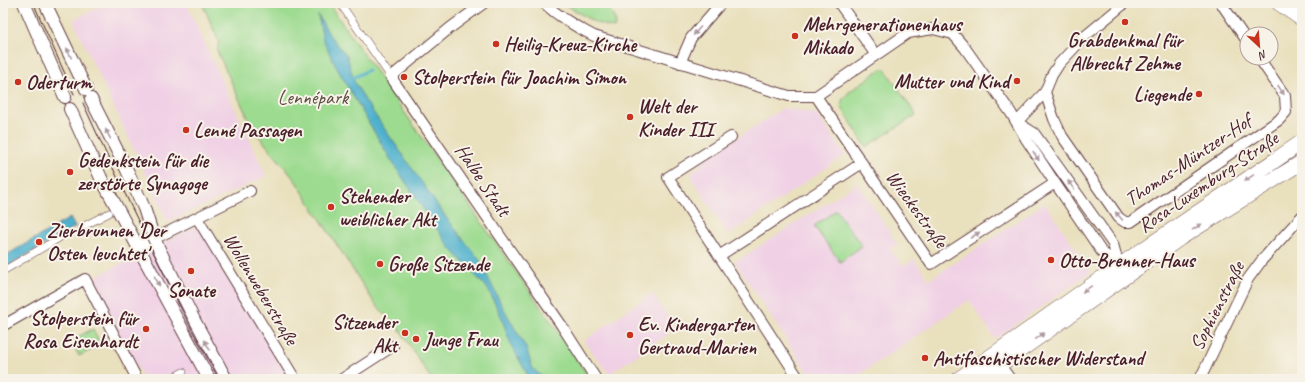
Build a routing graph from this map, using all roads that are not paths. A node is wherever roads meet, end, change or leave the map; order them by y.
1 (24, 3) edge
2 (45, 3) edge
3 (340, 3) edge
4 (484, 3) edge
5 (544, 3) edge
6 (721, 3) edge
7 (839, 3) edge
8 (1125, 3) edge
9 (1221, 3) edge
10 (1279, 3) edge
11 (1302, 20) edge
12 (1239, 29) edge
13 (876, 54) junction
14 (680, 63) junction
15 (1264, 66) edge
16 (391, 77) junction
17 (1045, 92) junction
18 (816, 96) junction
19 (65, 97) dead end
20 (70, 109) dead end
21 (1017, 122) junction
22 (731, 137) dead end
23 (1302, 142) edge
24 (1302, 162) edge
25 (862, 163) junction
26 (1055, 183) junction
27 (250, 191) dead end
28 (109, 213) dead end
29 (1302, 216) edge
30 (197, 218) junction
31 (82, 227) dead end
32 (59, 238) dead end
33 (154, 239) junction
34 (138, 247) junction
35 (719, 256) junction
36 (3, 270) edge
37 (1122, 271) junction
38 (4, 325) dead end
39 (393, 346) dead end
40 (1001, 357) junction
41 (183, 372) dead end
42 (137, 379) edge
43 (170, 379) edge
44 (209, 379) edge
45 (226, 379) edge
46 (295, 379) edge
47 (342, 379) edge
48 (596, 379) edge
49 (799, 379) edge
50 (960, 379) edge
51 (979, 379) edge
52 (1010, 379) edge
53 (1200, 379) edge

1 - 19 street
33 -> 2 street
3 - 16 street, Halbe Stadt
4 - 16 street
5 - 14 street
6 -> 14 street
7 - 13 street
8 - 17 street
9 - 12 street
10 - 11 main road
13 - 18 street
13 - 21 street
14 - 18 street
15 -> 17 street, Thomas-Müntzer-Hof
16 - 48 street, Halbe Stadt
17 - 21 street
18 - 25 street, Wieckestraße
20 - 34 street
21 -> 26 street
37 -> 21 street
22 - 35 street
23 -> 37 main road, Rosa-Luxemburg-Straße
37 -> 24 main road, Rosa-Luxemburg-Straße
25 -> 26 street, Wieckestraße
25 - 35 street
26 - 37 street
27 - 30 street
28 - 31 street
29 - 53 street, Sophienstraße
30 - 33 street
30 - 46 street, Wollenweberstraße
32 - 36 street
33 - 34 street
45 -> 33 street
34 -> 44 street
35 - 49 street
37 - 40 main road, Rosa-Luxemburg-Straße
38 - 42 street
39 - 47 street
40 - 50 main road, Rosa-Luxemburg-Straße
40 - 51 main road, Rosa-Luxemburg-Straße
40 - 52 street
41 - 43 street

